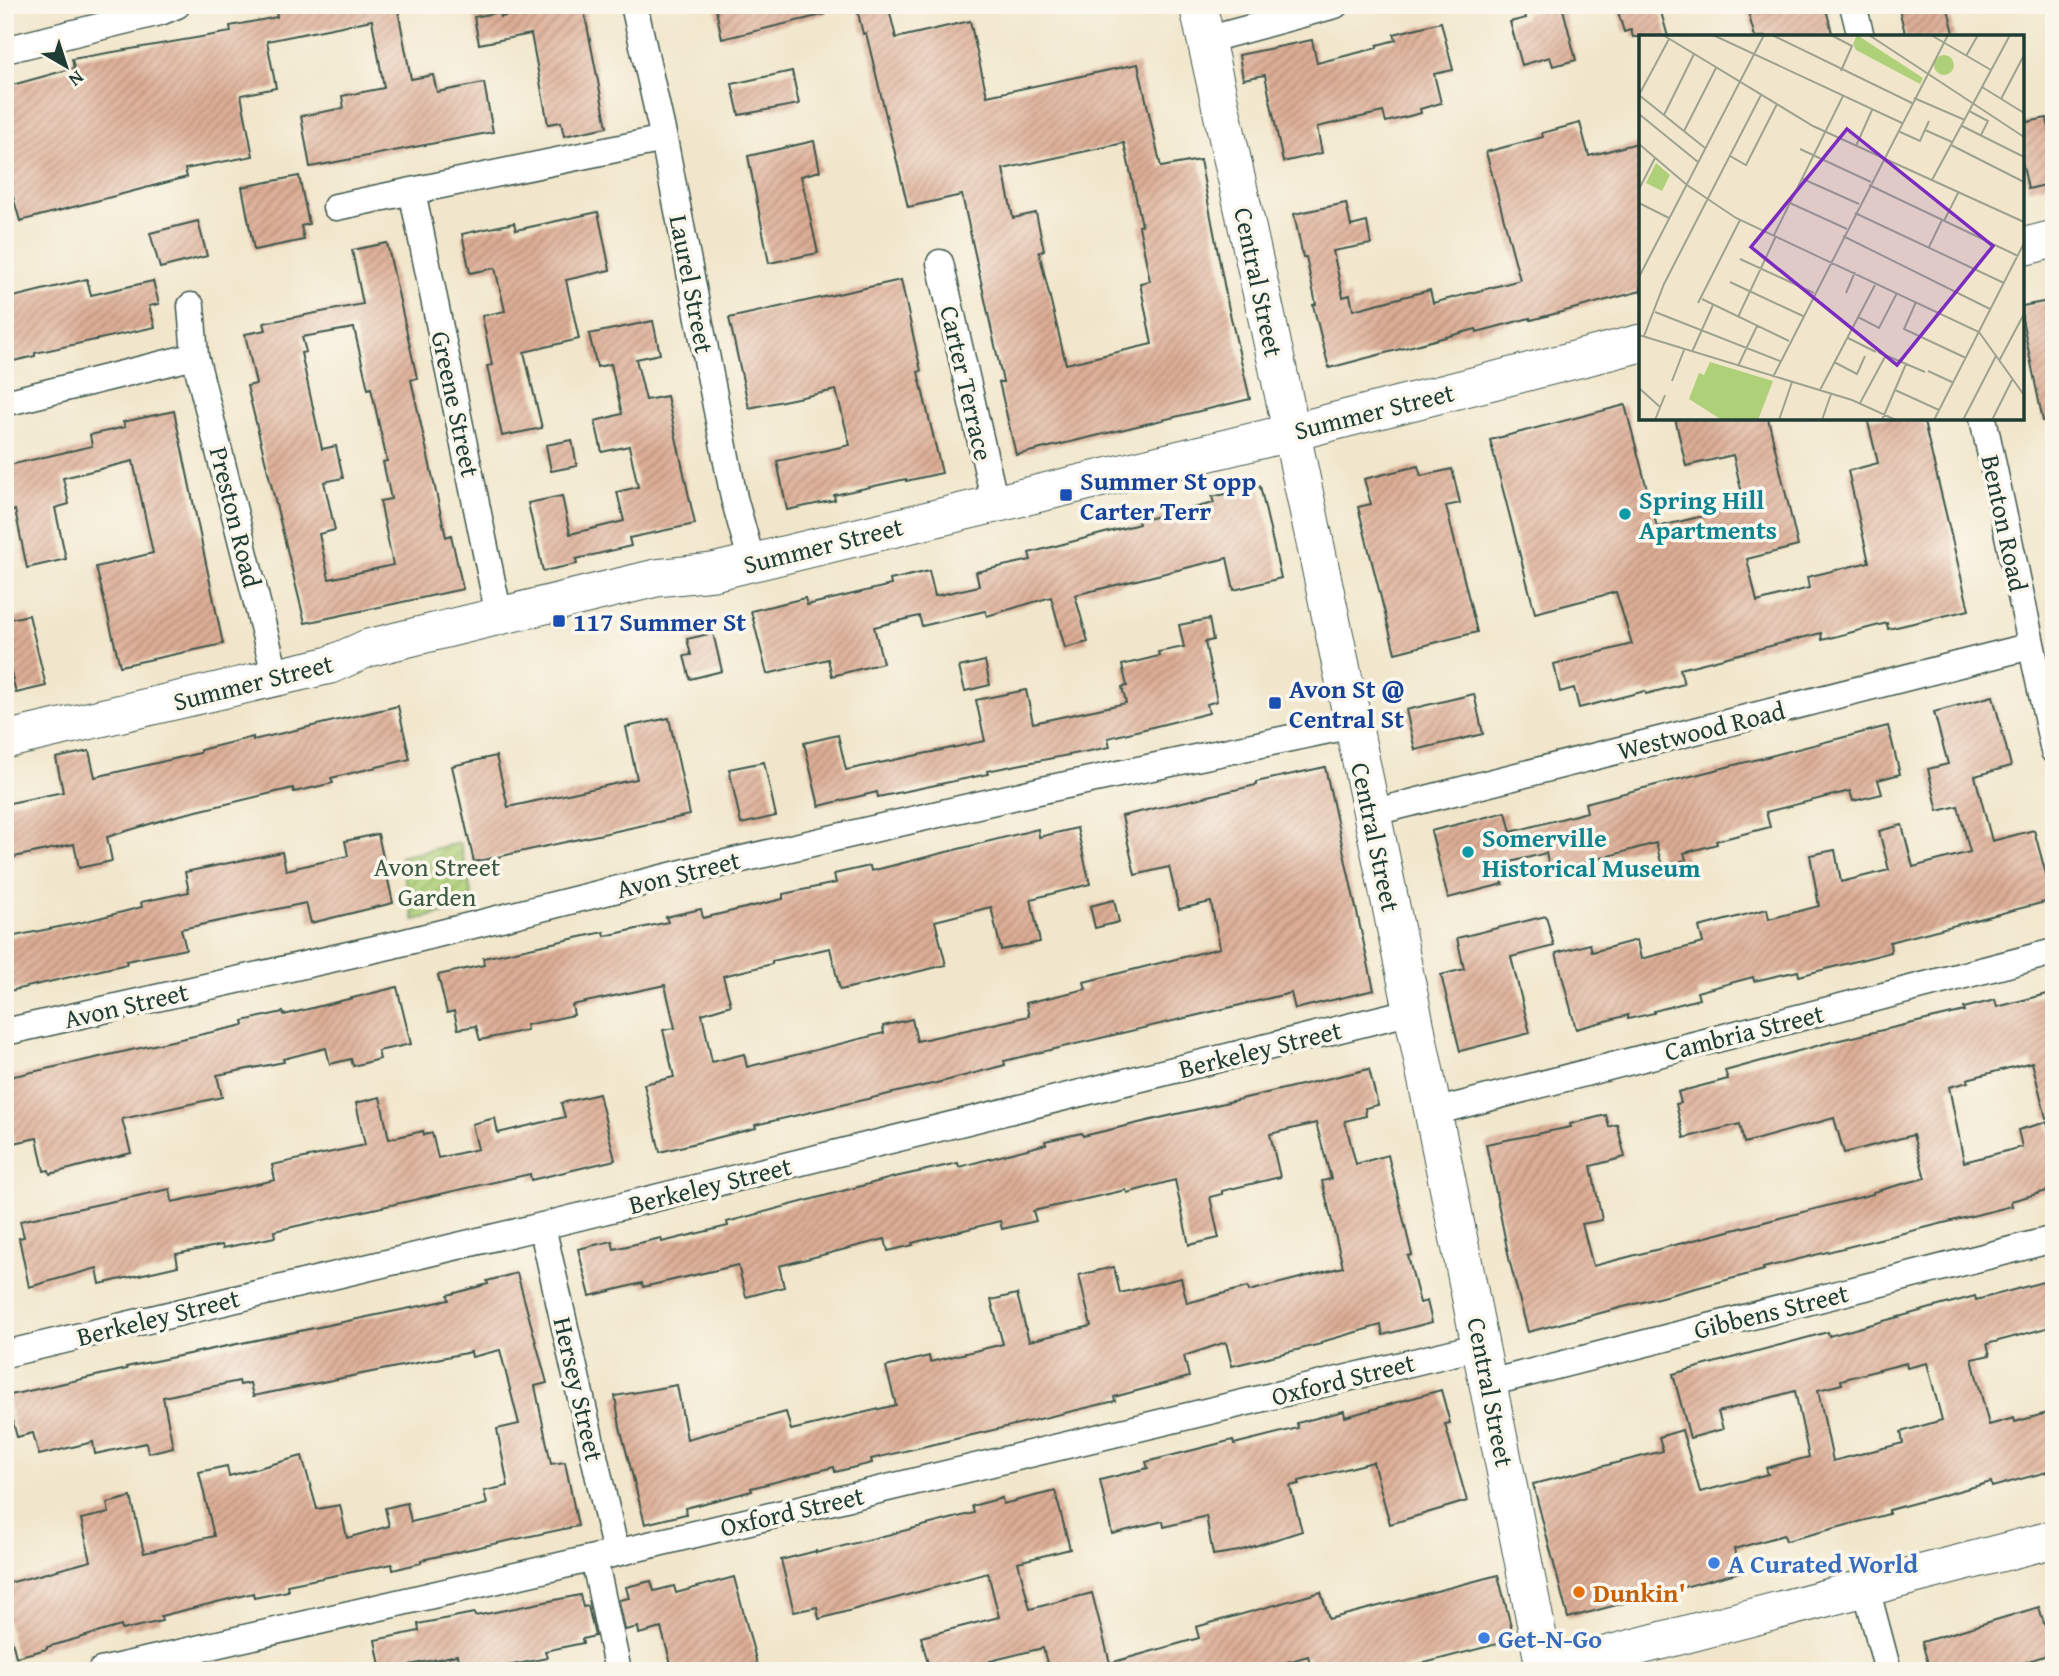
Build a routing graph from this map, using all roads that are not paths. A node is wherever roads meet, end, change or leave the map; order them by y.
1 (634, 5) edge
2 (1335, 5) edge
3 (1853, 5) edge
4 (165, 7) edge
5 (1202, 22) edge
6 (1860, 35) edge
7 (5, 50) edge
8 (664, 139) junction
9 (412, 191) junction
10 (336, 207) dead end
11 (2054, 239) edge
12 (2024, 246) edge
13 (940, 263) dead end
14 (191, 306) dead end
15 (1639, 345) edge
16 (195, 356) junction
17 (5, 403) edge
18 (1983, 420) edge
19 (1293, 432) junction
20 (995, 503) junction
21 (752, 563) junction
22 (499, 616) junction
23 (2031, 646) junction
24 (276, 678) junction
25 (1353, 725) junction
26 (5, 740) edge
27 (2054, 751) edge
28 (1371, 813) junction
29 (2054, 952) edge
30 (1413, 1011) junction
31 (5, 1032) edge
32 (1434, 1112) junction
33 (542, 1226) junction
34 (2054, 1239) edge
35 (1481, 1346) junction
36 (5, 1354) edge
37 (1489, 1384) junction
38 (2054, 1539) edge
39 (605, 1555) junction
40 (1866, 1588) junction
41 (102, 1671) edge
42 (618, 1671) edge
43 (1545, 1671) edge
44 (1888, 1671) edge

1 - 8 street, Laurel Street
2 - 5 street
3 - 6 street
4 - 7 street
5 - 19 main road, Central Street
8 - 9 street
8 - 21 street, Laurel Street
9 - 10 street
9 - 22 street, Greene Street
11 - 12 main road
13 - 20 street, Carter Terrace
14 - 16 street, Preston Road
15 - 19 main road, Summer Street
16 - 17 street
16 - 24 street, Preston Road
18 - 23 street, Benton Road
19 - 20 main road, Summer Street
19 - 25 main road, Central Street
20 - 21 main road, Summer Street
21 - 22 main road, Summer Street
22 - 24 main road, Summer Street
23 - 27 street, Benton Road
23 - 28 street, Westwood Road
24 - 26 main road, Summer Street
25 - 28 main road, Central Street
25 - 31 street, Avon Street
28 - 30 main road, Central Street
29 - 32 street, Cambria Street
30 - 32 main road, Central Street
30 - 33 street, Berkeley Street
32 - 35 main road, Central Street
33 - 36 street, Berkeley Street
33 - 39 street, Hersey Street
34 - 37 street, Gibbens Street
35 - 37 main road, Central Street
35 - 39 street, Oxford Street
37 - 43 main road, Central Street
38 - 40 main road
39 - 41 street, Oxford Street
39 - 42 street, Hersey Street
40 - 43 main road
40 - 44 street

